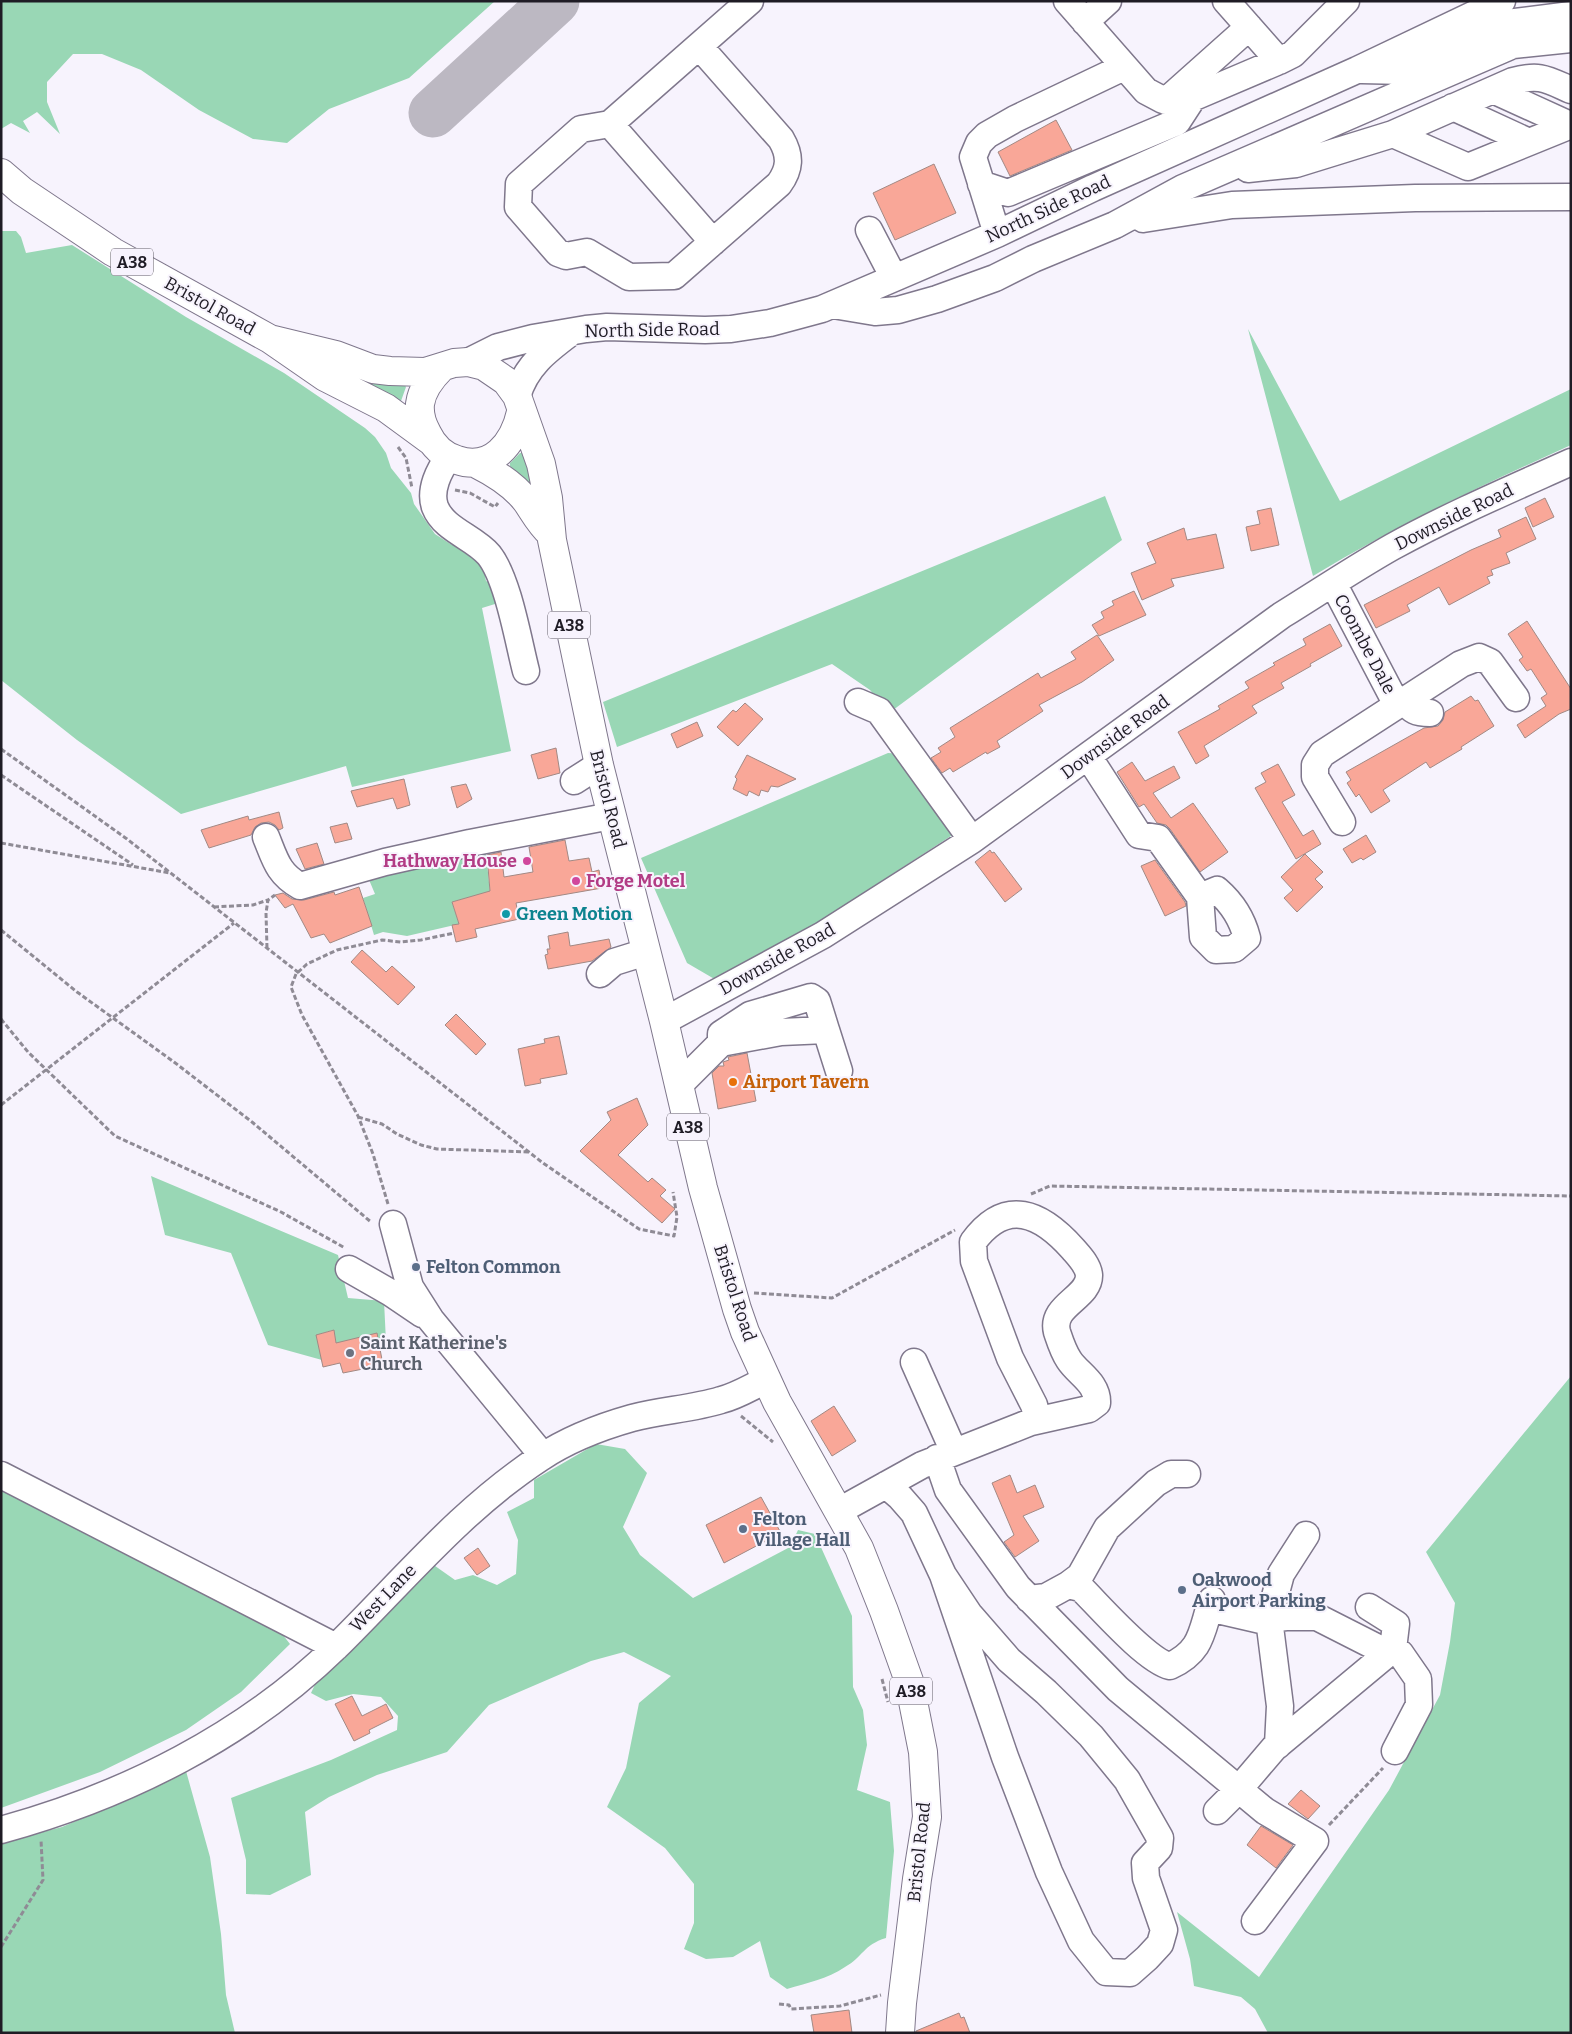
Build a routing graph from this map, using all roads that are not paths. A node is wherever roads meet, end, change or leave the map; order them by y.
1 (750, 1) edge
2 (1067, 1) edge
3 (1108, 1) edge
4 (1226, 1) edge
5 (1346, 1) edge
6 (1502, 1) edge
7 (1571, 15) edge
8 (1085, 22) junction
9 (1249, 27) junction
10 (1445, 28) junction
11 (1571, 39) edge
12 (699, 46) junction
13 (1438, 55) junction
14 (1279, 60) junction
15 (1124, 68) junction
16 (1356, 70) junction
17 (1571, 90) edge
18 (1192, 99) junction
19 (1166, 101) junction
20 (1571, 107) edge
21 (1453, 108) junction
22 (610, 124) junction
23 (1536, 139) edge
24 (1222, 172) junction
25 (1, 173) edge
26 (981, 184) junction
27 (1571, 197) edge
28 (1115, 225) junction
29 (869, 230) dead end
30 (997, 234) junction
31 (713, 242) junction
32 (921, 266) junction
33 (894, 278) junction
34 (938, 299) junction
35 (833, 305) junction
36 (573, 331) junction
37 (270, 339) junction
38 (468, 362) junction
39 (441, 368) junction
40 (519, 404) junction
41 (440, 449) junction
42 (1571, 462) edge
43 (477, 464) junction
44 (551, 534) junction
45 (1333, 583) junction
46 (526, 671) dead end
47 (1515, 699) dead end
48 (858, 702) dead end
49 (1400, 702) junction
50 (1430, 714) dead end
51 (1088, 756) junction
52 (599, 766) junction
53 (574, 781) dead end
54 (611, 816) junction
55 (1342, 822) dead end
56 (266, 837) dead end
57 (972, 840) junction
58 (1200, 897) dead end
59 (646, 952) junction
60 (600, 974) dead end
61 (664, 1021) junction
62 (839, 1071) dead end
63 (679, 1085) junction
64 (396, 1236) road end
65 (349, 1260) road end
66 (434, 1325) junction
67 (914, 1362) dead end
68 (766, 1380) junction
69 (1038, 1420) junction
70 (945, 1455) junction
71 (542, 1456) junction
72 (1187, 1474) dead end
73 (1, 1475) edge
74 (886, 1485) junction
75 (839, 1511) junction
76 (1306, 1535) dead end
77 (943, 1574) junction
78 (1068, 1585) junction
79 (1029, 1599) junction
80 (1368, 1607) dead end
81 (1269, 1618) junction
82 (336, 1647) junction
83 (1393, 1649) junction
84 (1278, 1745) junction
85 (1395, 1751) road end
86 (1238, 1789) junction
87 (1216, 1811) dead end
88 (1, 1830) edge
89 (1255, 1921) dead end
90 (900, 2033) edge

1 - 12 street
2 - 8 street
3 - 8 street
4 - 9 street
5 - 14 street
6 - 10 street, North Side Road
7 - 13 street
8 - 15 street
9 - 14 street
9 - 19 street
10 - 13 street
10 - 16 street, North Side Road
11 - 24 street
12 - 22 street
12 - 31 street
13 - 16 street
14 - 18 street
15 - 19 street
15 - 26 street
16 - 30 street, North Side Road
17 - 21 street
18 - 19 street
18 - 26 street
20 - 21 street
21 - 23 street
21 - 23 street
21 - 23 street
21 - 24 street
22 - 31 street
22 - 31 street
24 - 28 street
25 - 37 highway, Bristol Road / A38
26 - 30 street
27 - 28 street
28 - 34 street
29 - 33 street
30 - 32 street, North Side Road
32 - 33 street, North Side Road
32 - 34 street
33 - 35 street, North Side Road
34 - 35 street
35 - 36 street, North Side Road
36 - 38 street, North Side Road
36 - 40 street, North Side Road
37 - 39 highway, Bristol Road / A38
37 - 41 highway, Bristol Road / A38
38 - 39 highway
38 - 40 highway
39 - 41 highway
40 - 43 highway
40 - 44 highway, Bristol Road / A38
41 - 43 highway
41 - 46 street
42 - 45 street, Downside Road
43 - 44 highway
44 - 52 highway, Bristol Road / A38
45 - 49 street, Coombe Dale
45 - 51 street, Downside Road
47 - 49 street, Coombe Dale
48 - 57 street
49 - 50 street
49 - 55 street, Coombe Dale
51 - 57 street, Downside Road
51 - 58 street
52 - 53 street
52 - 54 highway, Bristol Road / A38
54 - 56 street
54 - 59 highway, Bristol Road / A38
57 - 61 street, Downside Road
59 - 60 street
59 - 61 highway, Bristol Road / A38
61 - 63 highway, Bristol Road / A38
62 - 63 street
63 - 68 highway, Bristol Road / A38
64 - 66 street
65 - 66 street
66 - 71 street
67 - 70 street
68 - 71 street, West Lane
68 - 75 highway, Bristol Road / A38
69 - 69 street
69 - 70 street
70 - 74 street
70 - 79 street
71 - 82 street, West Lane
72 - 78 street
73 - 82 street
74 - 75 street
74 - 77 street
75 - 90 highway, Bristol Road / A38
76 - 81 street
77 - 77 street
78 - 79 street
78 - 81 street
79 - 86 street
80 - 83 street
81 - 83 street
81 - 84 street
82 - 88 street, West Lane
83 - 84 street
83 - 85 street
84 - 86 street
86 - 87 street
86 - 89 street

